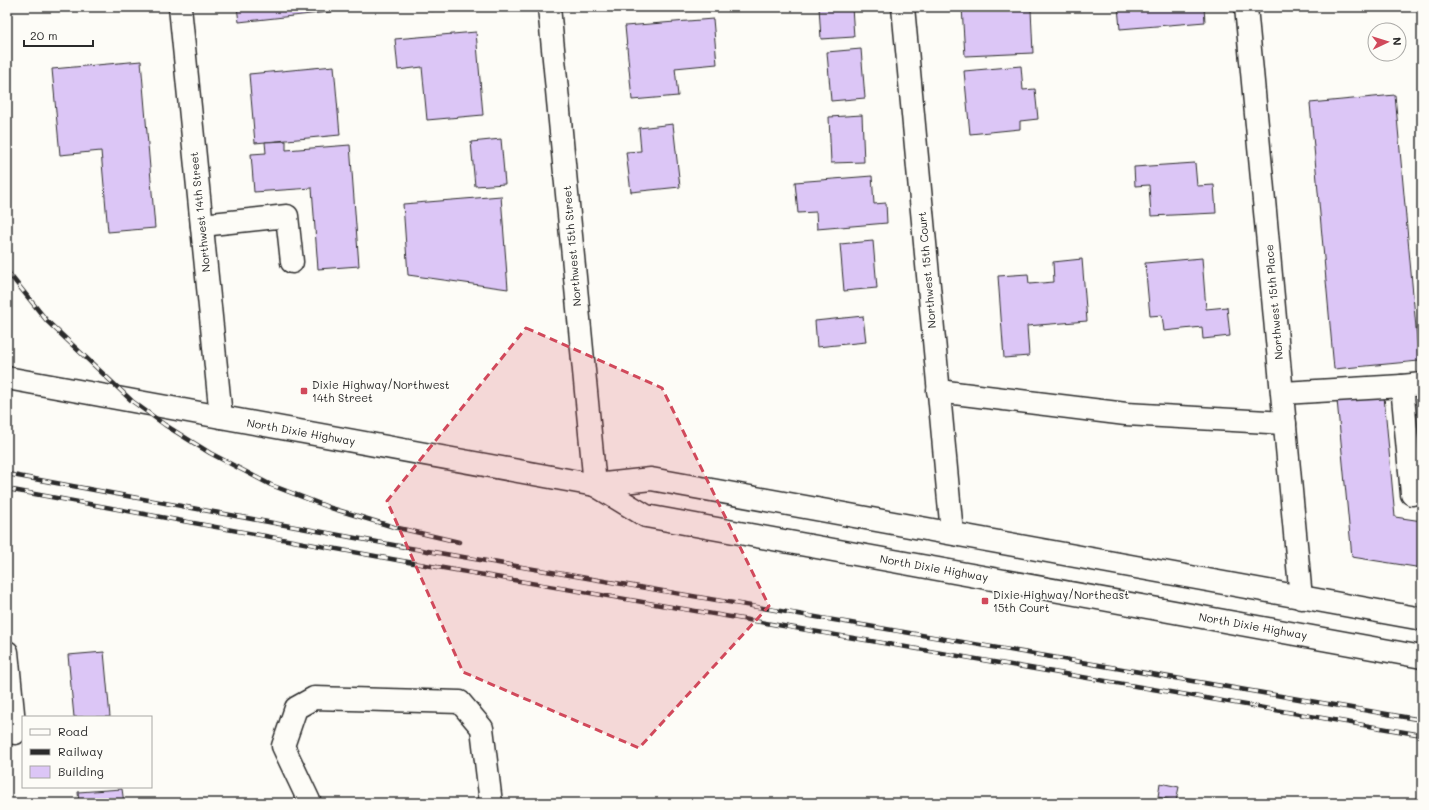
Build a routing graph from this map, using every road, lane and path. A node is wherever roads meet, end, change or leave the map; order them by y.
1 (180, 7) edge
2 (549, 7) edge
3 (903, 7) edge
4 (1246, 7) edge
5 (202, 225) junction
6 (292, 262) dead end
7 (7, 378) edge
8 (1412, 385) edge
9 (938, 391) junction
10 (1283, 393) junction
11 (221, 417) junction
12 (1286, 423) junction
13 (595, 485) junction
14 (1412, 494) dead end
15 (952, 533) junction
16 (1302, 598) junction
17 (1422, 619) edge
18 (7, 652) edge
19 (1422, 657) edge
20 (15, 733) dead end
21 (310, 803) edge
22 (491, 803) edge

1 - 5 main road, Northwest 14th Street
2 - 13 main road, Northwest 15th Street
3 - 9 main road, Northwest 15th Court
4 - 10 main road, Northwest 15th Place
5 - 6 main road
5 - 11 main road, Northwest 14th Street
7 - 11 main road, North Dixie Highway
8 - 10 main road
8 - 14 main road
9 - 12 main road
9 - 15 main road, Northwest 15th Court
10 - 12 main road, Northwest 15th Place
11 - 13 main road, North Dixie Highway
12 - 16 main road, Northwest 15th Place
13 - 15 main road, North Dixie Highway
13 - 19 main road, North Dixie Highway
15 - 16 main road, North Dixie Highway
16 - 17 main road, North Dixie Highway
18 - 20 main road
21 - 22 main road

